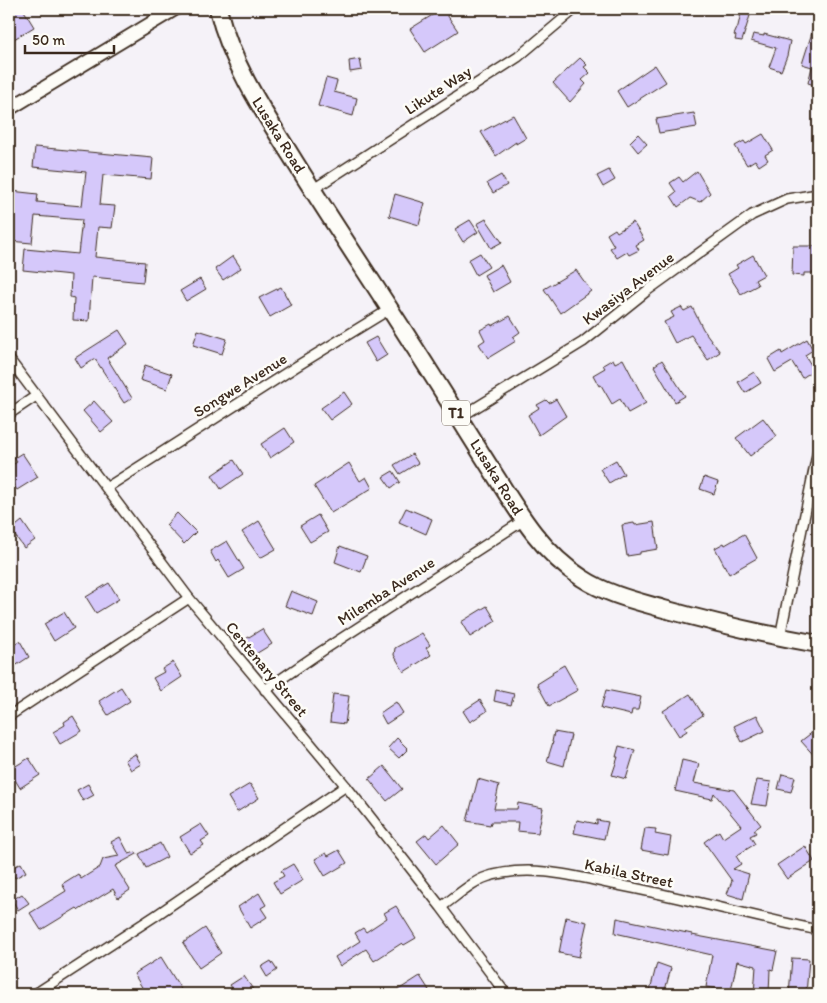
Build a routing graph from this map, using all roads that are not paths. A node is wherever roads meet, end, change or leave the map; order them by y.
1 (175, 9) edge
2 (575, 9) edge
3 (220, 17) edge
4 (9, 109) edge
5 (312, 190) junction
6 (818, 194) edge
7 (390, 309) junction
8 (9, 360) edge
9 (36, 396) junction
10 (9, 414) edge
11 (459, 418) junction
12 (818, 450) edge
13 (106, 488) junction
14 (524, 520) junction
15 (189, 598) junction
16 (780, 637) junction
17 (818, 644) edge
18 (265, 690) junction
19 (9, 716) edge
20 (346, 786) junction
21 (441, 907) junction
22 (818, 930) edge
23 (35, 994) edge
24 (504, 994) edge

1 - 4 street
2 - 5 street, Likute Way
3 - 5 highway, Lusaka Road / T1
5 - 7 highway, Lusaka Road / T1
6 - 11 street, Kwasiya Avenue
7 - 11 highway, Lusaka Road / T1
7 - 13 street, Songwe Avenue
8 - 9 street, Centenary Street
9 - 10 street
9 - 13 street, Centenary Street
11 - 14 highway, Lusaka Road / T1
12 - 16 street
13 - 15 street, Centenary Street
14 - 16 highway, Lusaka Road / T1
14 - 18 street, Milemba Avenue
15 - 18 street, Centenary Street
15 - 19 street
16 - 17 highway, Lusaka Road / T1
18 - 20 street, Centenary Street
20 - 21 street, Centenary Street
20 - 23 street
21 - 22 street, Kabila Street
21 - 24 street, Centenary Street

